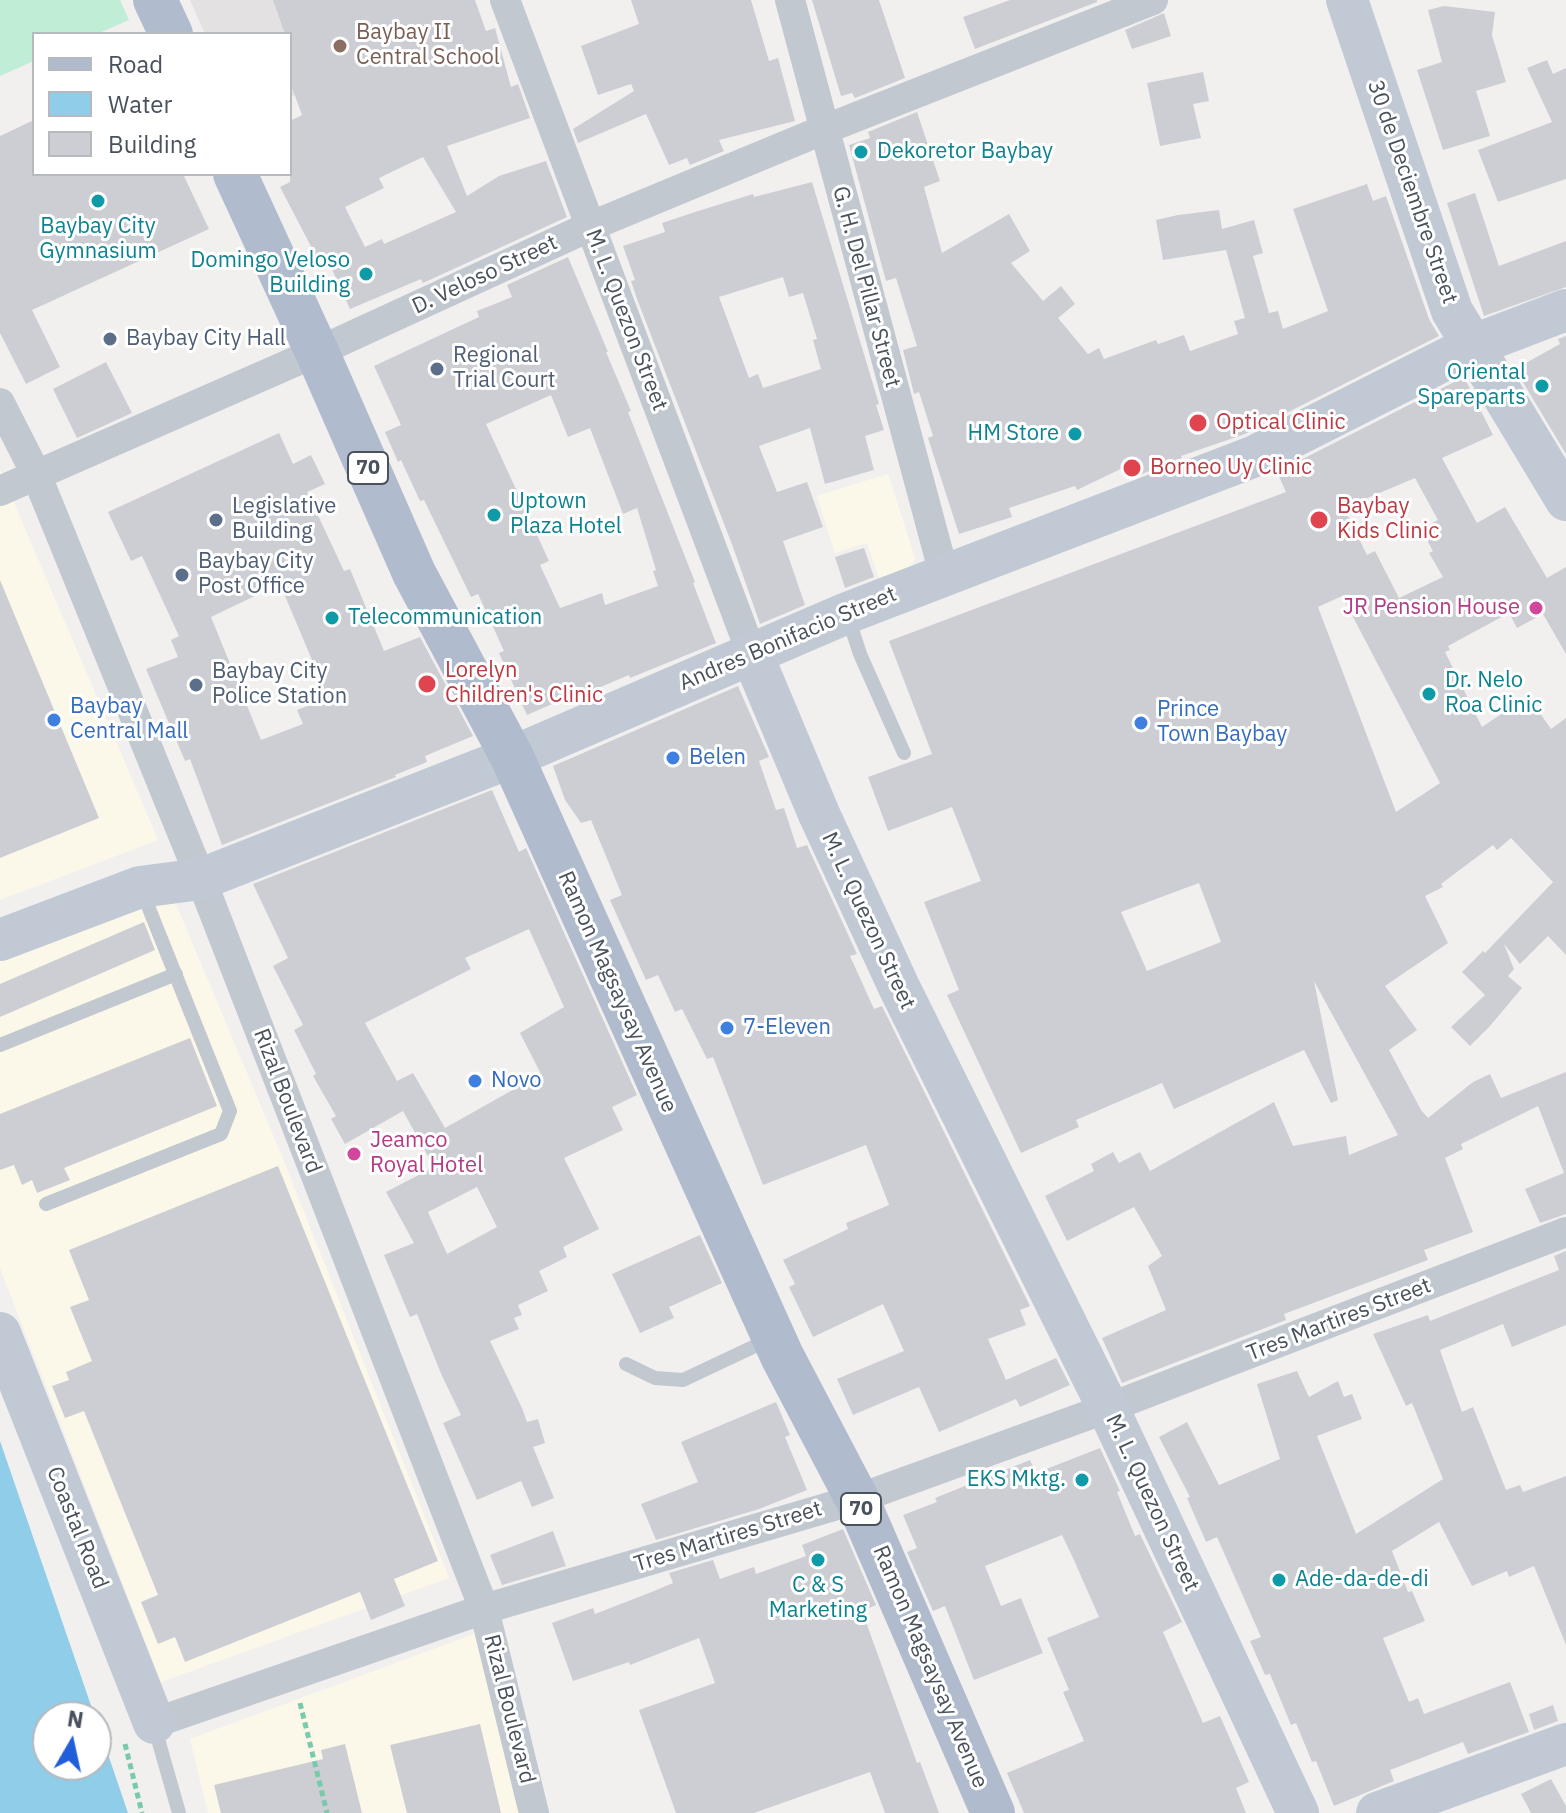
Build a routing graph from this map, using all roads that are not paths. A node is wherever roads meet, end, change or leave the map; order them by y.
1 (155, 0) edge
2 (505, 0) edge
3 (790, 0) edge
4 (1153, 0) edge
5 (1347, 0) edge
6 (170, 32) edge
7 (823, 130) junction
8 (236, 176) edge
9 (591, 226) junction
10 (1566, 310) edge
11 (1474, 345) junction
12 (317, 352) junction
13 (0, 403) edge
14 (36, 474) junction
15 (0, 491) edge
16 (1566, 500) edge
17 (944, 574) junction
18 (847, 613) junction
19 (751, 652) junction
20 (904, 753) dead end
21 (512, 757) junction
22 (201, 879) junction
23 (140, 887) junction
24 (0, 940) edge
25 (176, 974) junction
26 (0, 1045) edge
27 (46, 1204) dead end
28 (1566, 1232) edge
29 (0, 1333) edge
30 (773, 1337) junction
31 (626, 1364) dead end
32 (1108, 1408) junction
33 (857, 1499) junction
34 (484, 1609) junction
35 (138, 1730) junction
36 (1566, 1744) edge
37 (179, 1813) edge
38 (534, 1813) edge
39 (993, 1813) edge
40 (1298, 1813) edge
41 (1377, 1813) edge

1 - 6 main road
2 - 9 street, M. L. Quezon Street
3 - 7 street, G. H. Del Pillar Street
4 - 7 street, D. Veloso Street
5 - 11 street, 30 de Deciembre Street
7 - 9 street, D. Veloso Street
7 - 17 street, G. H. Del Pillar Street
8 - 12 main road, Ramon Magsaysay Avenue / 70
9 - 12 street, D. Veloso Street
9 - 19 street, M. L. Quezon Street
10 - 11 street, Andres Bonifacio Street
11 - 16 street, 30 de Deciembre Street
11 - 17 street, Andres Bonifacio Street
12 - 14 street, D. Veloso Street
12 - 21 main road, Ramon Magsaysay Avenue / 70
13 - 14 street, Rizal Boulevard
14 - 15 street, D. Veloso Street
14 - 22 street, Rizal Boulevard
17 - 18 street, Andres Bonifacio Street
18 - 19 street, Andres Bonifacio Street
18 - 20 lane
19 - 21 street, Andres Bonifacio Street
19 - 32 street, M. L. Quezon Street
21 - 22 street, Andres Bonifacio Street
21 - 30 main road, Ramon Magsaysay Avenue / 70
22 - 23 street, Andres Bonifacio Street
22 - 34 street, Rizal Boulevard
23 - 24 street, Andres Bonifacio Street
23 - 25 lane
25 - 26 lane
25 - 27 lane
28 - 32 street, Tres Martires Street
29 - 35 street, Coastal Road
30 - 31 lane
30 - 33 main road, Ramon Magsaysay Avenue / 70
32 - 33 street, Tres Martires Street
32 - 40 street, M. L. Quezon Street
33 - 34 street, Tres Martires Street
33 - 39 main road, Ramon Magsaysay Avenue / 70
34 - 35 street, Tres Martires Street
34 - 38 street, Rizal Boulevard
35 - 37 lane
36 - 41 street

